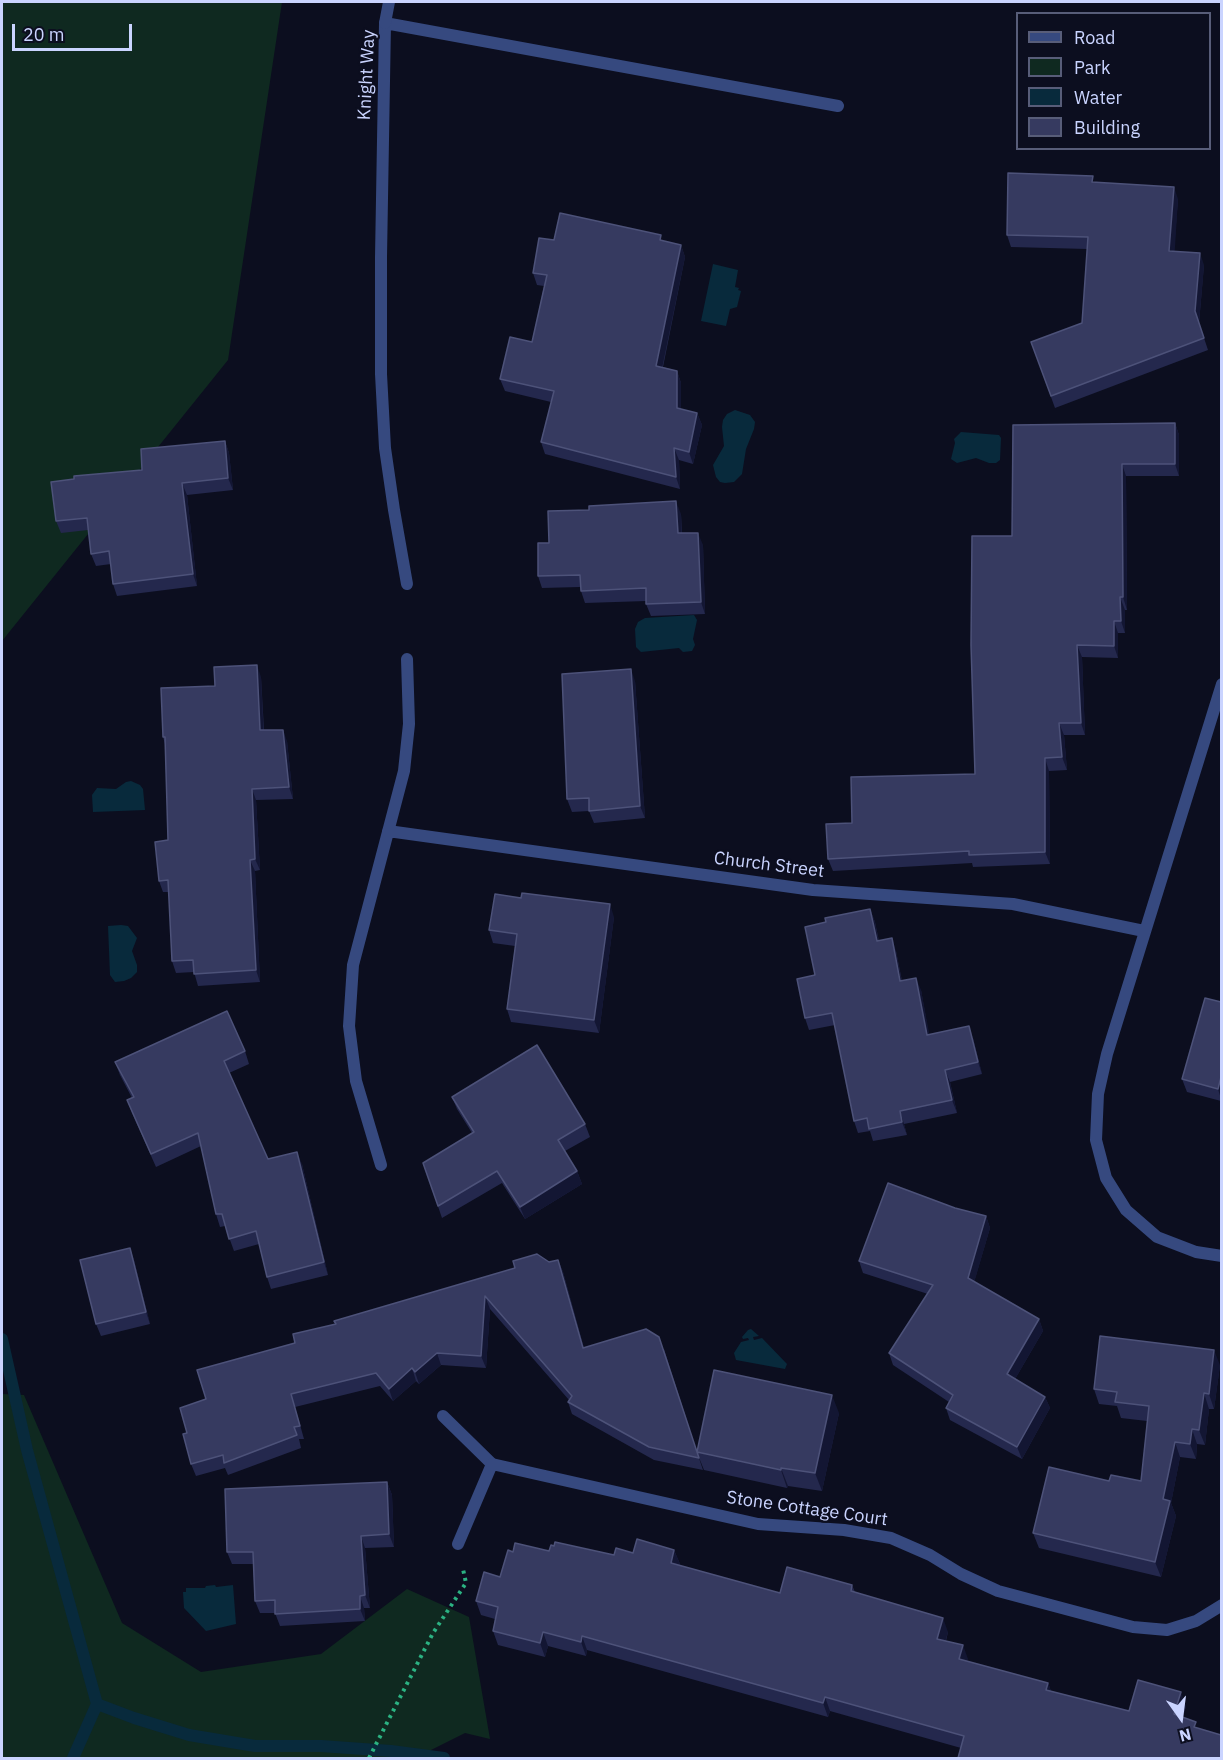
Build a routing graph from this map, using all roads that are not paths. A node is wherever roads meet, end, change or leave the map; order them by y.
1 (389, 2) edge
2 (385, 23) junction
3 (838, 106) dead end
4 (407, 584) dead end
5 (407, 659) dead end
6 (1221, 684) edge
7 (388, 831) junction
8 (1144, 931) junction
9 (381, 1165) dead end
10 (1221, 1256) edge
11 (443, 1416) dead end
12 (492, 1464) junction
13 (458, 1544) road end
14 (1221, 1605) edge

1 - 2 street
2 - 3 street, Knight Way
2 - 4 street, Knight Way
5 - 7 street
6 - 8 street
7 - 8 street, Church Street
7 - 9 street
8 - 10 street
11 - 12 street
12 - 13 street
12 - 14 street, Stone Cottage Court

